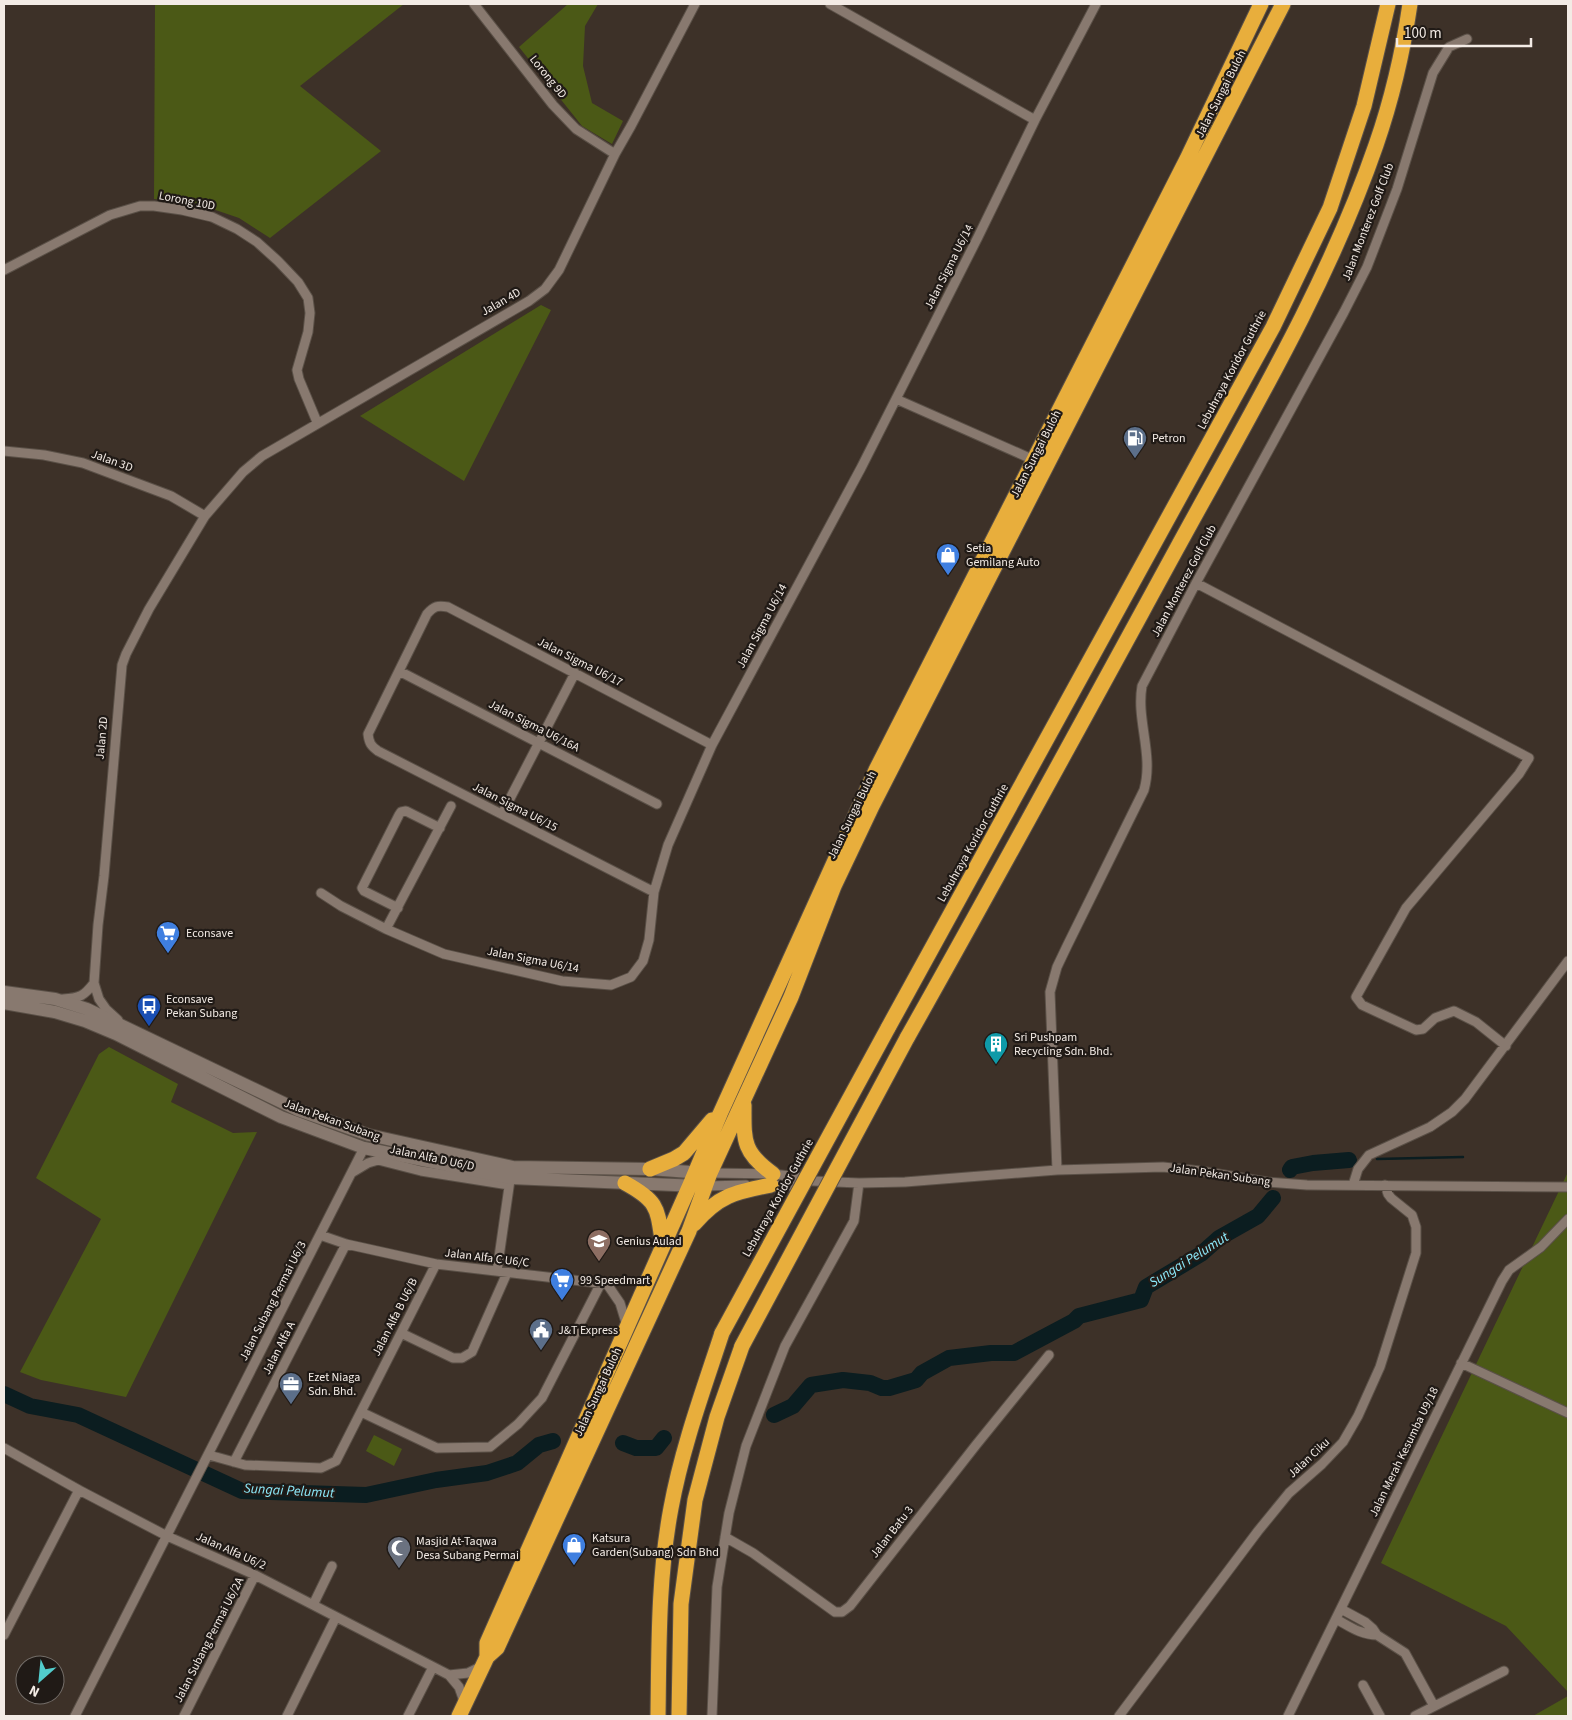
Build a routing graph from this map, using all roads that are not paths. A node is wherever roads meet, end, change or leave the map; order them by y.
1 (474, 4) edge
2 (695, 4) edge
3 (830, 4) edge
4 (1096, 4) edge
5 (1262, 4) edge
6 (1283, 4) edge
7 (1388, 4) edge
8 (1410, 4) edge
9 (1467, 39) dead end
10 (1035, 120) junction
11 (615, 154) junction
12 (4, 270) edge
13 (896, 399) junction
14 (317, 422) junction
15 (4, 452) edge
16 (1034, 460) junction
17 (205, 516) junction
18 (1196, 583) junction
19 (398, 671) junction
20 (575, 673) junction
21 (539, 743) junction
22 (712, 745) junction
23 (657, 804) dead end
24 (451, 806) dead end
25 (502, 814) junction
26 (440, 828) junction
27 (654, 892) junction
28 (321, 893) dead end
29 (398, 908) junction
30 (386, 929) junction
31 (1568, 961) edge
32 (94, 983) junction
33 (4, 992) edge
34 (55, 999) junction
35 (4, 1004) edge
36 (122, 1024) junction
37 (1506, 1046) junction
38 (744, 1100) junction
39 (720, 1114) junction
40 (364, 1148) junction
41 (650, 1169) junction
42 (1057, 1170) junction
43 (352, 1172) junction
44 (692, 1179) junction
45 (708, 1179) junction
46 (772, 1180) junction
47 (510, 1182) junction
48 (625, 1183) junction
49 (859, 1183) junction
50 (1354, 1185) junction
51 (1386, 1185) junction
52 (1568, 1187) edge
53 (1568, 1219) edge
54 (689, 1231) junction
55 (320, 1235) junction
56 (346, 1244) junction
57 (663, 1246) junction
58 (436, 1264) junction
59 (497, 1271) junction
60 (507, 1272) junction
61 (601, 1283) junction
62 (627, 1326) junction
63 (401, 1333) junction
64 (1049, 1355) dead end
65 (1461, 1363) junction
66 (361, 1412) junction
67 (1568, 1414) edge
68 (4, 1448) edge
69 (209, 1455) junction
70 (234, 1462) junction
71 (79, 1490) junction
72 (167, 1536) junction
73 (725, 1537) junction
74 (332, 1566) dead end
75 (255, 1575) junction
76 (313, 1605) junction
77 (1341, 1609) junction
78 (336, 1617) junction
79 (1336, 1619) junction
80 (4, 1635) edge
81 (1377, 1635) junction
82 (485, 1661) junction
83 (433, 1666) junction
84 (1504, 1671) dead end
85 (449, 1675) junction
86 (1363, 1685) dead end
87 (1434, 1706) junction
88 (462, 1710) edge
89 (75, 1716) edge
90 (184, 1716) edge
91 (287, 1716) edge
92 (408, 1716) edge
93 (658, 1716) edge
94 (678, 1716) edge
95 (712, 1716) edge
96 (1119, 1716) edge
97 (1288, 1716) edge
98 (1380, 1716) edge
99 (1414, 1716) edge

1 - 11 street, Lorong 9D
2 - 11 street, Jalan 4D
3 - 10 street
4 - 10 street, Jalan Sigma U6/14
5 - 16 highway, Jalan Sungai Buloh
6 - 38 highway, Jalan Sungai Buloh
7 - 93 highway, Lebuhraya Koridor Guthrie, bridge
8 - 94 highway, bridge
9 - 18 street, Jalan Monterez Golf Club
10 - 13 street, Jalan Sigma U6/14
11 - 14 street, Jalan 4D
12 - 14 street, Lorong 10D
13 - 16 street
13 - 22 street, Jalan Sigma U6/14
14 - 17 street, Jalan 4D
15 - 17 street, Jalan 3D
16 - 39 highway, Jalan Sungai Buloh
17 - 32 street, Jalan 2D
18 - 37 street
18 - 42 street, Jalan Monterez Golf Club
19 - 20 street, Jalan Sigma U6/17
19 - 21 street, Jalan Sigma U6/16A
19 - 25 street, Jalan Sigma U6/15
20 - 21 street
20 - 22 street, Jalan Sigma U6/17
21 - 23 street, Jalan Sigma U6/16A
21 - 25 street
22 - 27 street, Jalan Sigma U6/14
24 - 26 street
25 - 27 street, Jalan Sigma U6/15
26 - 29 street
26 - 29 street
27 - 30 street, Jalan Sigma U6/14
28 - 30 street, Jalan Sigma U6/14
29 - 30 street
31 - 37 street
32 - 34 street
32 - 36 street, Jalan 2D
33 - 34 main road, Jalan Pekan Subang
34 - 36 main road, Jalan Pekan Subang
35 - 40 main road, Jalan Pekan Subang
36 - 41 main road, Jalan Pekan Subang
37 - 50 street
38 - 45 highway, Jalan Sungai Buloh
38 - 46 highway
39 - 41 highway
39 - 44 highway, Jalan Sungai Buloh
40 - 43 street, Jalan Subang Permai U6/3
40 - 47 main road, Jalan Pekan Subang
41 - 44 main road, Jalan Pekan Subang
42 - 49 street, Jalan Pekan Subang
42 - 50 street, Jalan Pekan Subang
43 - 47 street, Jalan Alfa D U6/D
43 - 55 street, Jalan Subang Permai U6/3
44 - 45 main road, Jalan Pekan Subang
44 - 48 main road, Jalan Pekan Subang
44 - 57 highway, Jalan Sungai Buloh
45 - 46 street
45 - 46 street
45 - 54 highway, Jalan Sungai Buloh
46 - 49 street, Jalan Pekan Subang
46 - 54 highway
47 - 48 main road, Jalan Pekan Subang
47 - 59 street
48 - 57 highway
49 - 73 street
50 - 51 street, Jalan Pekan Subang
51 - 52 street, Jalan Pekan Subang
51 - 96 street, Jalan Ciku
53 - 65 street, Jalan Merah Kesumba U9/18
54 - 82 highway, Jalan Sungai Buloh
55 - 56 street, Jalan Alfa C U6/C
55 - 69 street, Jalan Subang Permai U6/3
56 - 58 street, Jalan Alfa C U6/C
56 - 70 street, Jalan Alfa A
57 - 62 highway, Jalan Sungai Buloh
58 - 59 street, Jalan Alfa C U6/C
58 - 63 street, Jalan Alfa B U6/B
59 - 60 street, Jalan Alfa C U6/C
60 - 61 street, Jalan Alfa C U6/C
60 - 63 street
61 - 62 street
61 - 66 street
62 - 82 highway, Jalan Sungai Buloh
63 - 66 street, Jalan Alfa B U6/B
64 - 73 street, Jalan Batu 3
65 - 67 street
65 - 77 street, Jalan Merah Kesumba U9/18
66 - 70 street, Jalan Alfa B U6/B
68 - 71 street, Jalan Alfa U6/2
69 - 70 street
69 - 72 street, Jalan Subang Permai U6/3
71 - 72 street, Jalan Alfa U6/2
71 - 80 street
72 - 75 street, Jalan Alfa U6/2
72 - 89 street
73 - 95 street
74 - 76 street
75 - 76 street, Jalan Alfa U6/2
75 - 90 street, Jalan Subang Permai U6/2A
76 - 78 street, Jalan Alfa U6/2
77 - 79 street, Jalan Merah Kesumba U9/18
77 - 81 street
78 - 83 street, Jalan Alfa U6/2
78 - 91 street
79 - 81 street
79 - 97 street, Jalan Merah Kesumba U9/18
81 - 87 street
82 - 85 street
82 - 88 highway, Jalan Sungai Buloh
83 - 85 street, Jalan Alfa U6/2
83 - 92 street
84 - 87 street
85 - 88 street
86 - 98 street
87 - 99 street

